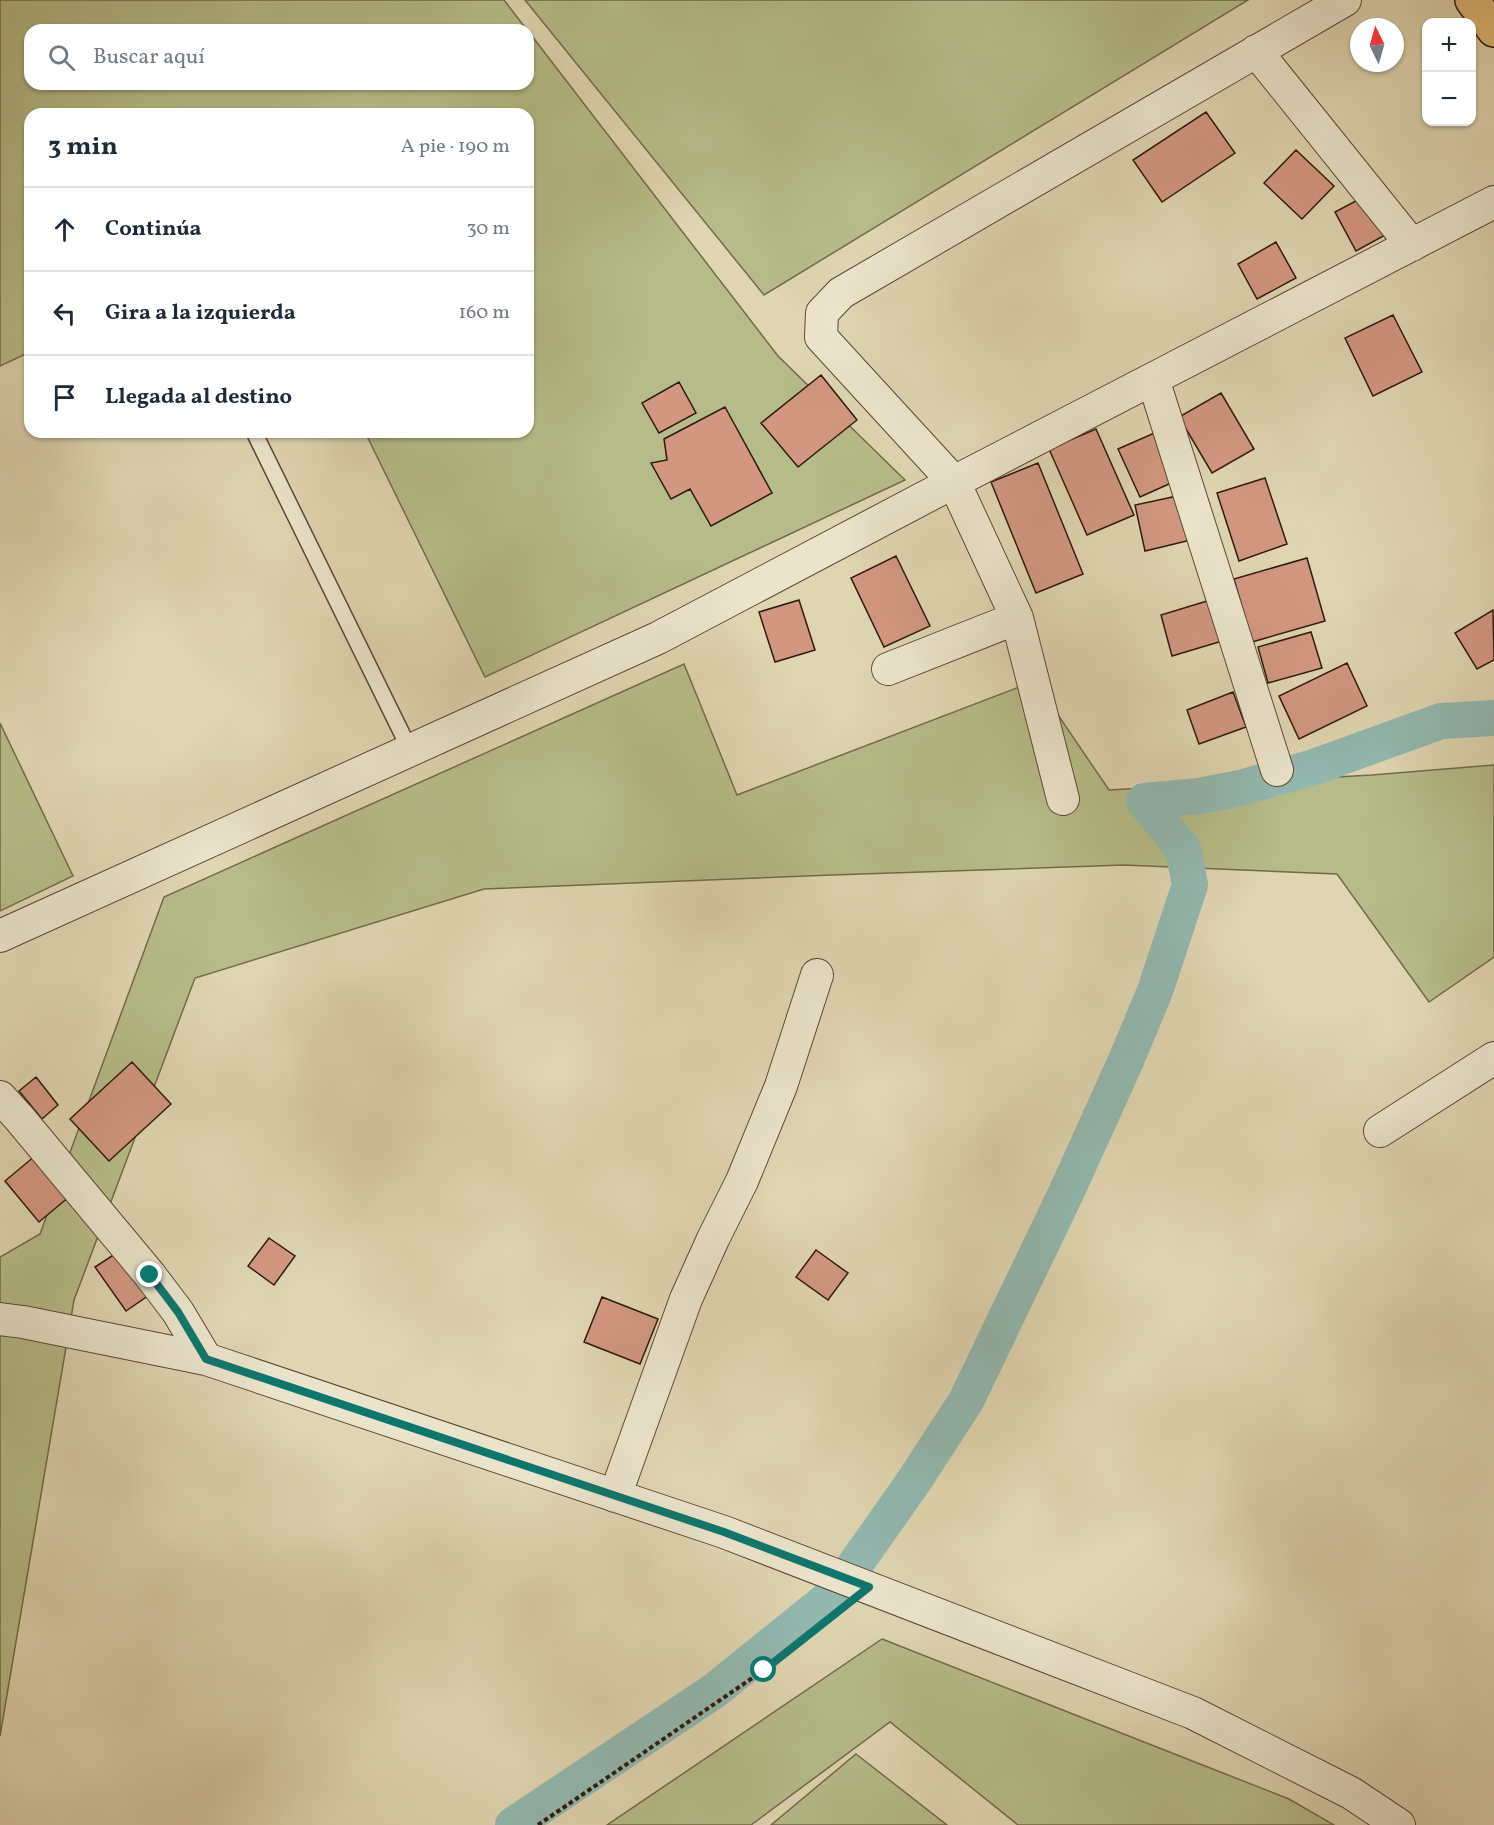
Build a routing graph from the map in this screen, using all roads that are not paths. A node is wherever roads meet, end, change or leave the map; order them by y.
1 (1345, 0) edge
2 (1472, 0) edge
3 (1494, 30) edge
4 (1256, 51) junction
5 (1494, 202) edge
6 (1412, 245) junction
7 (1153, 379) junction
8 (257, 438) edge
9 (954, 482) junction
10 (1017, 618) junction
11 (888, 669) dead end
12 (410, 750) junction
13 (1277, 770) dead end
14 (1063, 799) dead end
15 (0, 936) edge
16 (818, 975) dead end
17 (1494, 1058) edge
18 (0, 1097) edge
19 (1380, 1131) dead end
20 (0, 1319) edge
21 (206, 1359) junction
22 (615, 1496) junction
23 (1399, 1825) edge

1 - 4 street
2 - 3 main road
4 - 6 street
4 - 9 street
5 - 6 street
6 - 7 street
7 - 9 street
7 - 13 street
8 - 12 lane
9 - 10 street
9 - 12 street
10 - 11 street
10 - 14 street
12 - 15 street
16 - 22 street
17 - 19 street
18 - 21 street
20 - 21 street
21 - 22 street
22 - 23 street

